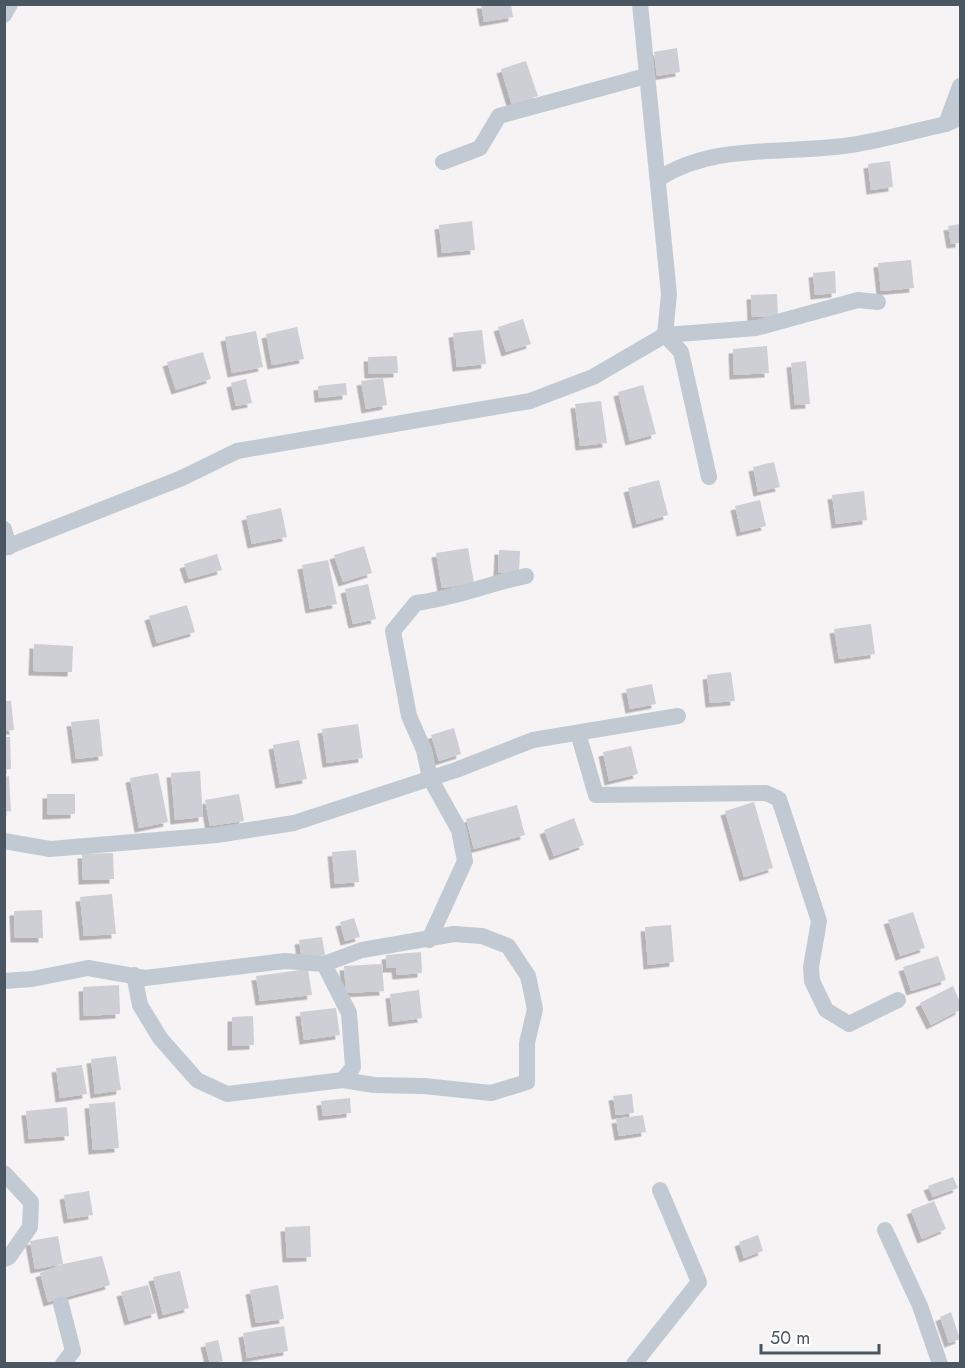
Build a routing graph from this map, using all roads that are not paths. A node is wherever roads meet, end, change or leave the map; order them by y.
1 (10, 4) edge
2 (640, 4) edge
3 (4, 15) edge
4 (645, 76) junction
5 (960, 86) edge
6 (953, 121) edge
7 (443, 162) dead end
8 (658, 179) junction
9 (878, 302) dead end
10 (665, 335) junction
11 (709, 477) dead end
12 (4, 529) edge
13 (7, 548) edge
14 (526, 576) dead end
15 (678, 716) dead end
16 (578, 733) junction
17 (430, 778) junction
18 (4, 841) edge
19 (429, 940) junction
20 (324, 964) junction
21 (134, 975) junction
22 (4, 981) edge
23 (898, 1000) dead end
24 (343, 1080) junction
25 (4, 1173) edge
26 (660, 1190) dead end
27 (885, 1230) dead end
28 (4, 1259) edge
29 (61, 1305) dead end
30 (63, 1364) edge
31 (634, 1364) edge
32 (940, 1364) edge

1 - 3 street
2 - 4 street
4 - 7 street
4 - 8 street
5 - 6 street
6 - 8 street
8 - 10 street
9 - 10 street
10 - 11 street
10 - 13 street
12 - 13 street
14 - 17 street
15 - 16 street
16 - 17 street
16 - 23 street
17 - 18 street
17 - 19 street
19 - 20 street
19 - 24 street
20 - 21 street
20 - 24 street
21 - 22 street
21 - 24 street
25 - 28 street
26 - 31 street
27 - 32 street
29 - 30 street

